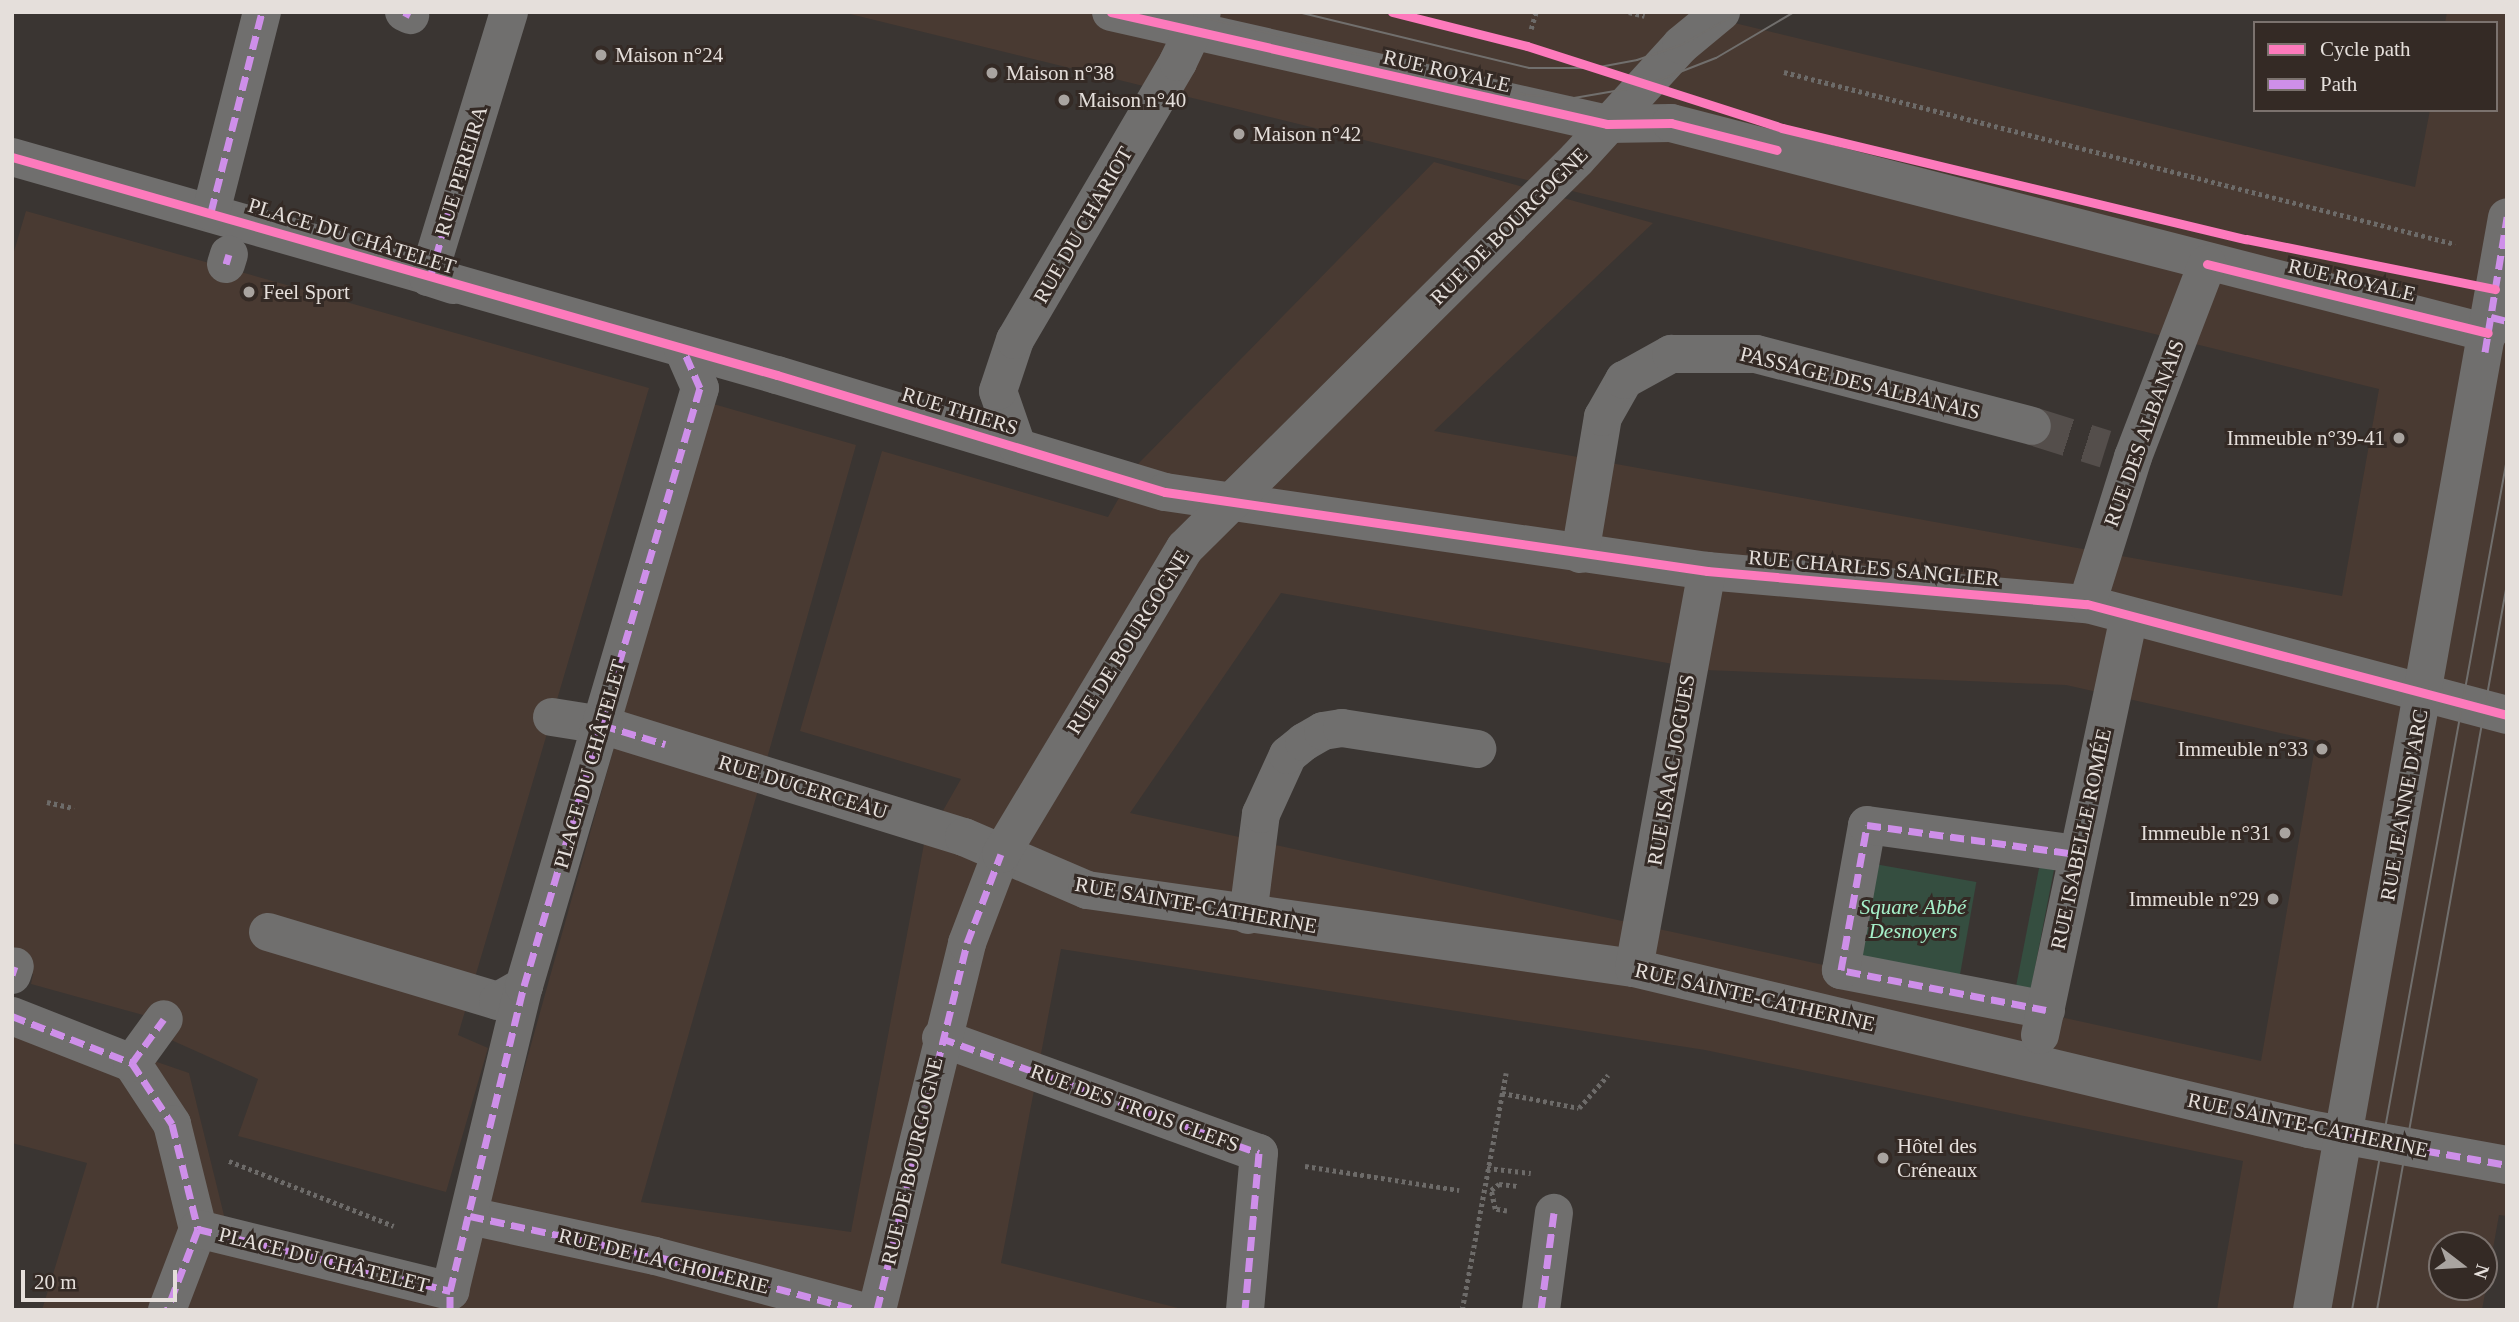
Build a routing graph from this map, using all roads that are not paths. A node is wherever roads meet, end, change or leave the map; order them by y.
1 (262, 12) edge
2 (509, 12) edge
3 (1111, 12) edge
4 (1721, 12) edge
5 (1198, 22) edge
6 (1607, 124) junction
7 (12, 158) edge
8 (211, 212) junction
9 (2507, 217) edge
10 (2207, 264) junction
11 (429, 277) junction
12 (2493, 331) edge
13 (683, 349) junction
14 (2032, 426) tunnel mouth
15 (1017, 446) junction
16 (1228, 502) junction
17 (1580, 554) junction
18 (1707, 571) junction
19 (2087, 604) junction
20 (2129, 616) junction
21 (2425, 691) junction
22 (2507, 715) edge
23 (552, 717) dead end
24 (602, 724) junction
25 (1477, 749) dead end
26 (1001, 854) junction
27 (2077, 854) junction
28 (1248, 915) junction
29 (268, 932) dead end
30 (1634, 968) junction
31 (524, 986) junction
32 (2046, 1010) junction
33 (12, 1016) edge
34 (164, 1019) dead end
35 (941, 1038) junction
36 (2035, 1061) junction
37 (132, 1063) junction
38 (2343, 1136) junction
39 (2507, 1165) edge
40 (1554, 1213) dead end
41 (470, 1216) junction
42 (198, 1229) junction
43 (450, 1301) edge
44 (167, 1310) edge
45 (858, 1310) edge
46 (877, 1310) edge
47 (1245, 1310) edge
48 (1541, 1310) edge
49 (2312, 1310) edge

1 - 8 street
2 - 11 street, RUE PEREIRA
3 - 5 street, RUE ROYALE
4 - 6 street, RUE DE BOURGOGNE
5 - 6 street, RUE ROYALE
5 - 15 street, RUE DU CHARIOT
6 - 10 street, RUE ROYALE
6 - 16 street, RUE DE BOURGOGNE
7 - 8 street, PLACE DU CHÂTELET
8 - 11 street, PLACE DU CHÂTELET
9 - 12 street, RUE JEANNE D'ARC
10 - 12 street, RUE ROYALE
10 - 19 street, RUE DES ALBANAIS
11 - 13 street
12 - 21 street, RUE JEANNE D'ARC
13 - 15 street, RUE THIERS
13 - 24 street, PLACE DU CHÂTELET
14 - 17 street, PASSAGE DES ALBANAIS
15 - 16 street, RUE THIERS
16 - 17 street, RUE CHARLES SANGLIER
16 - 26 street, RUE DE BOURGOGNE
17 - 18 street, RUE CHARLES SANGLIER
18 - 19 street, RUE CHARLES SANGLIER
18 - 30 street, RUE ISAAC JOGUES
19 - 20 street, RUE CHARLES SANGLIER
20 - 21 street, RUE CHARLES SANGLIER
20 - 27 street, RUE ISABELLE ROMÉE
21 - 22 street, RUE CHARLES SANGLIER
21 - 38 street, RUE JEANNE D'ARC
23 - 24 street, RUE DUCERCEAU
24 - 26 street, RUE DUCERCEAU
24 - 31 street, PLACE DU CHÂTELET
25 - 28 street
26 - 28 street, RUE SAINTE-CATHERINE
26 - 35 street, RUE DE BOURGOGNE
27 - 32 street, RUE ISABELLE ROMÉE
27 - 32 street
28 - 30 street, RUE SAINTE-CATHERINE
29 - 31 street
30 - 36 street, RUE SAINTE-CATHERINE
31 - 41 street, PLACE DU CHÂTELET
32 - 36 street, RUE ISABELLE ROMÉE
33 - 37 street
34 - 37 street
35 - 46 street, RUE DE BOURGOGNE
35 - 47 street, RUE DES TROIS CLEFS
36 - 38 street, RUE SAINTE-CATHERINE
37 - 42 street, PLACE DU CHÂTELET
38 - 39 street, RUE SAINTE-CATHERINE
38 - 49 street, RUE JEANNE D'ARC
40 - 48 street
41 - 43 street, PLACE DU CHÂTELET
41 - 45 street, RUE DE LA CHOLERIE
42 - 43 street, PLACE DU CHÂTELET
42 - 44 street, PLACE DU CHÂTELET

